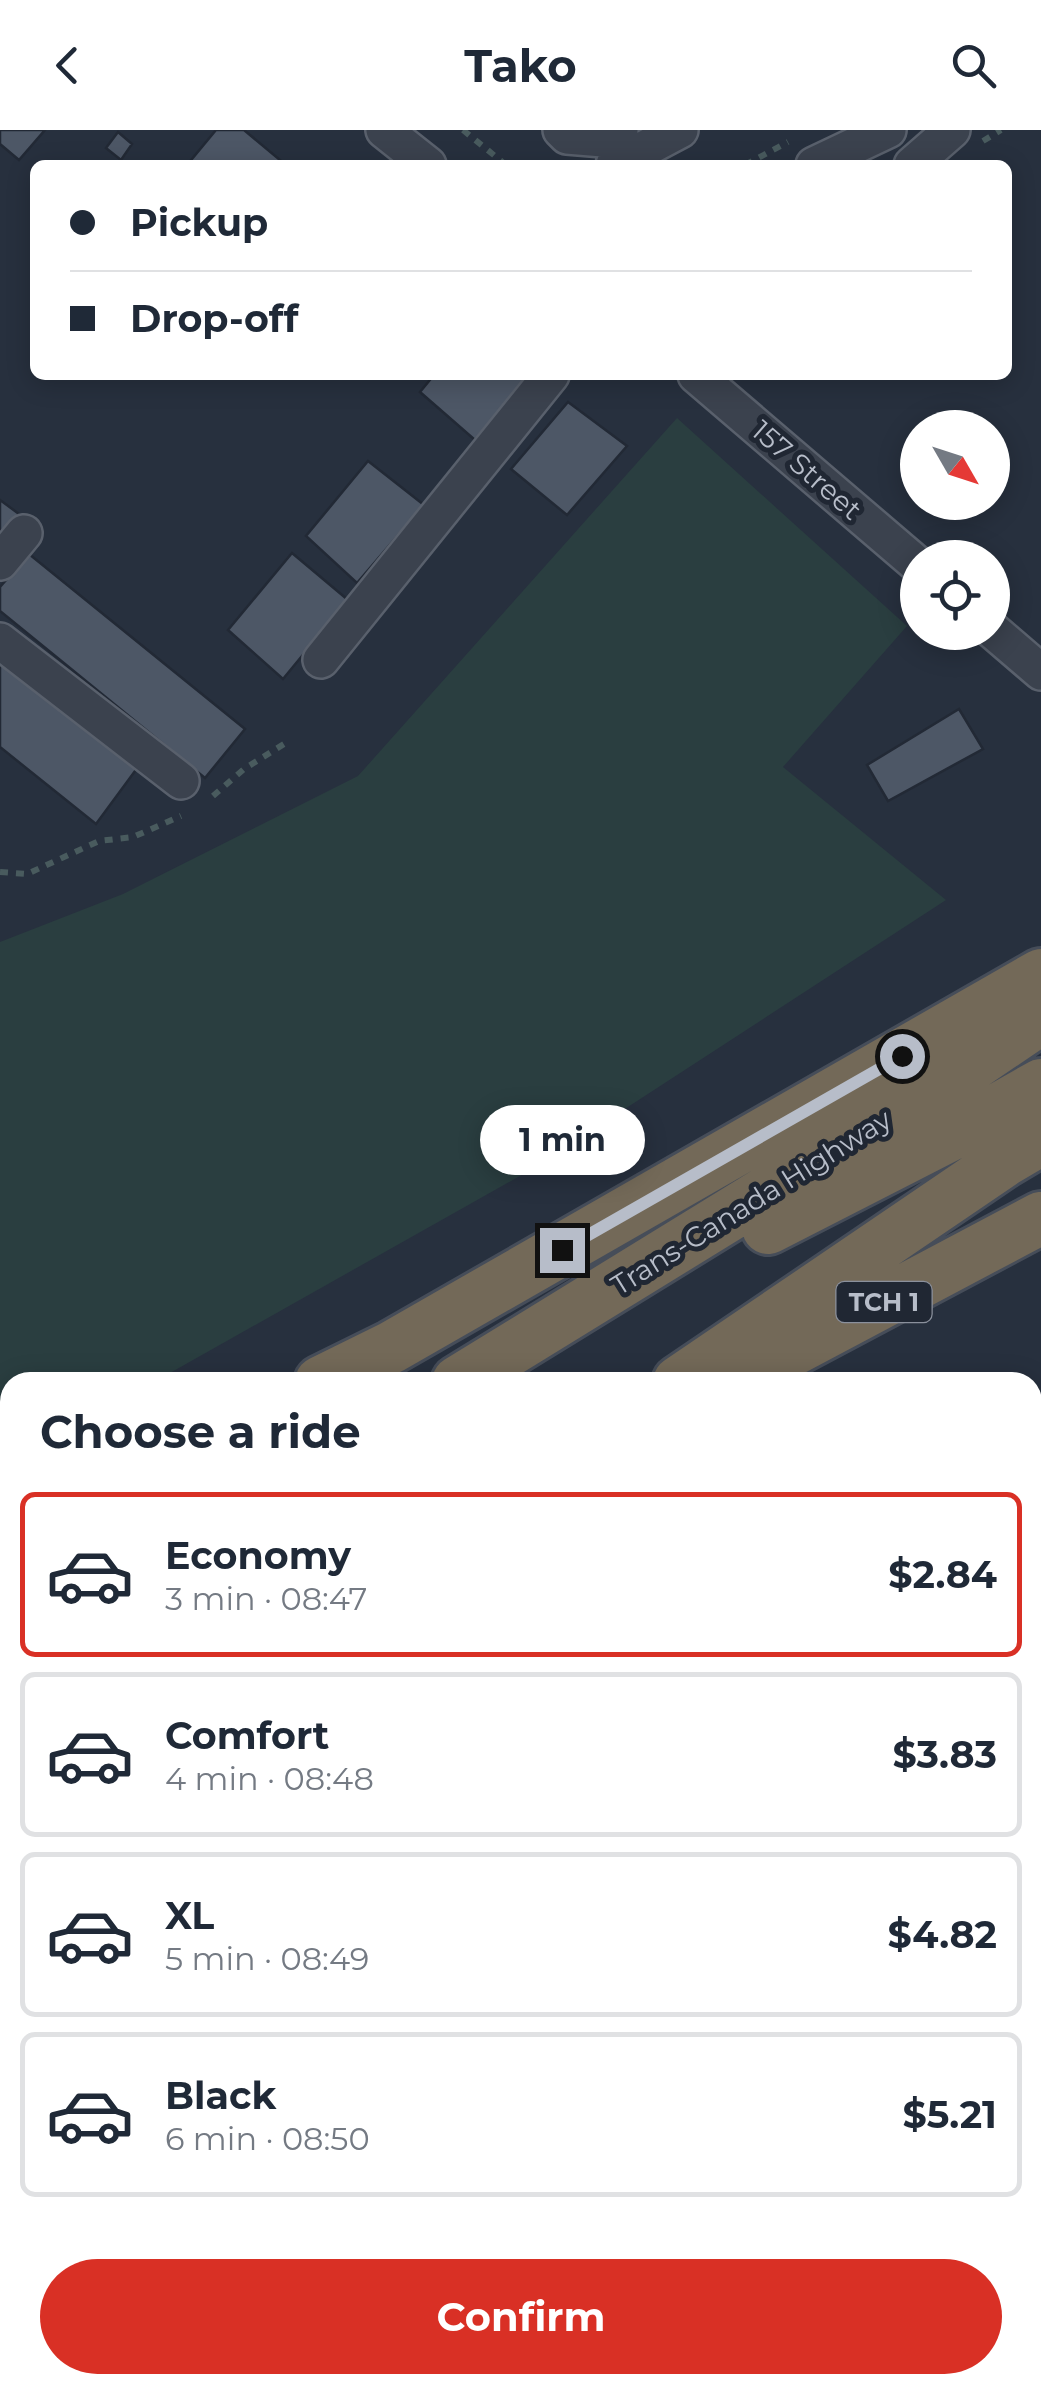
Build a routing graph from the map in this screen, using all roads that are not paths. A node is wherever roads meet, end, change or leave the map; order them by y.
1 (384, 130) edge
2 (561, 130) edge
3 (620, 130) edge
4 (680, 130) edge
5 (888, 130) edge
6 (952, 130) edge
7 (804, 152) edge
8 (422, 160) edge
9 (623, 160) edge
10 (918, 160) edge
11 (547, 380) edge
12 (705, 380) edge
13 (24, 533) dead end
14 (900, 549) edge
15 (0, 562) edge
16 (0, 641) edge
17 (1010, 645) edge
18 (321, 660) dead end
19 (1041, 672) edge
20 (194, 798) road end
21 (1041, 976) edge
22 (1041, 1018) edge
23 (1041, 1085) edge
24 (1041, 1139) edge
25 (1041, 1218) edge
26 (340, 1372) edge
27 (477, 1372) edge
28 (481, 1372) edge
29 (694, 1372) edge
30 (751, 1372) edge

1 - 8 street
2 - 3 street
4 - 9 street
5 - 7 street
6 - 10 street
11 - 18 street
12 - 14 street, 157 Street
13 - 15 street
16 - 20 street
17 - 19 street
21 - 26 highway
22 - 27 highway, Trans-Canada Highway
23 - 28 highway
24 - 29 highway
25 - 30 highway, TCH 1

